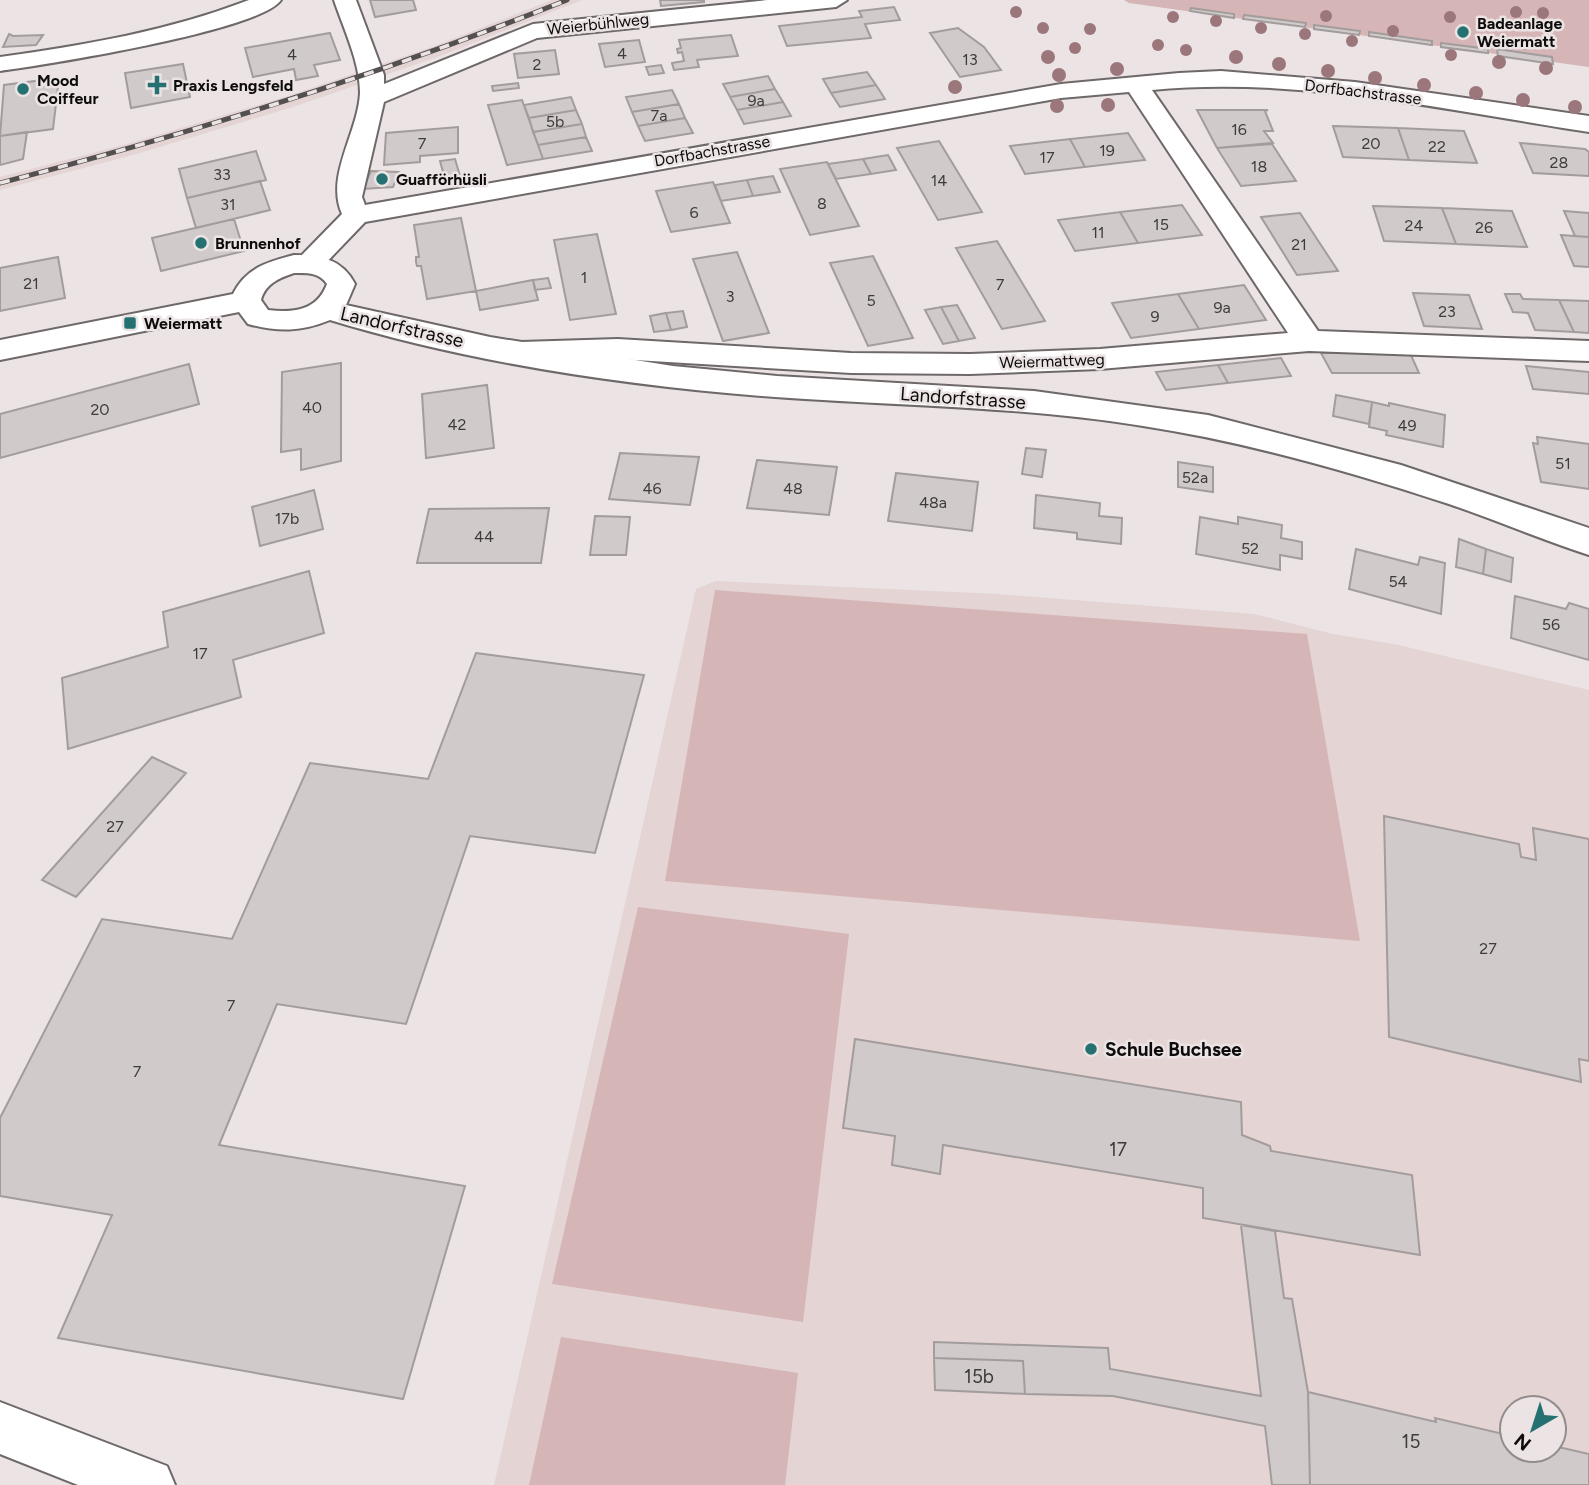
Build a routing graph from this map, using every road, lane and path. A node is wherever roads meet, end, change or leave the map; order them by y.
1 (270, 0) edge
2 (345, 0) edge
3 (835, 0) edge
4 (0, 64) edge
5 (1136, 84) junction
6 (372, 98) junction
7 (1589, 124) edge
8 (356, 215) junction
9 (309, 264) junction
10 (246, 302) junction
11 (326, 309) junction
12 (1309, 341) junction
13 (0, 350) edge
14 (1589, 351) edge
15 (516, 352) junction
16 (1589, 542) edge
17 (0, 1428) edge
18 (148, 1485) edge

1 - 4 street
2 - 6 street
3 - 6 street, Weierbühlweg
5 - 7 street, Dorfbachstrasse
5 - 8 street, Dorfbachstrasse
5 - 12 street
6 - 8 street
8 - 9 street
9 - 10 street
9 - 11 street, Landorfstrasse
10 - 11 street, Landorfstrasse
10 - 13 street
11 - 15 street, Landorfstrasse
12 - 14 street, Weiermattweg
12 - 15 street, Weiermattweg
15 - 16 street, Landorfstrasse
17 - 18 street

